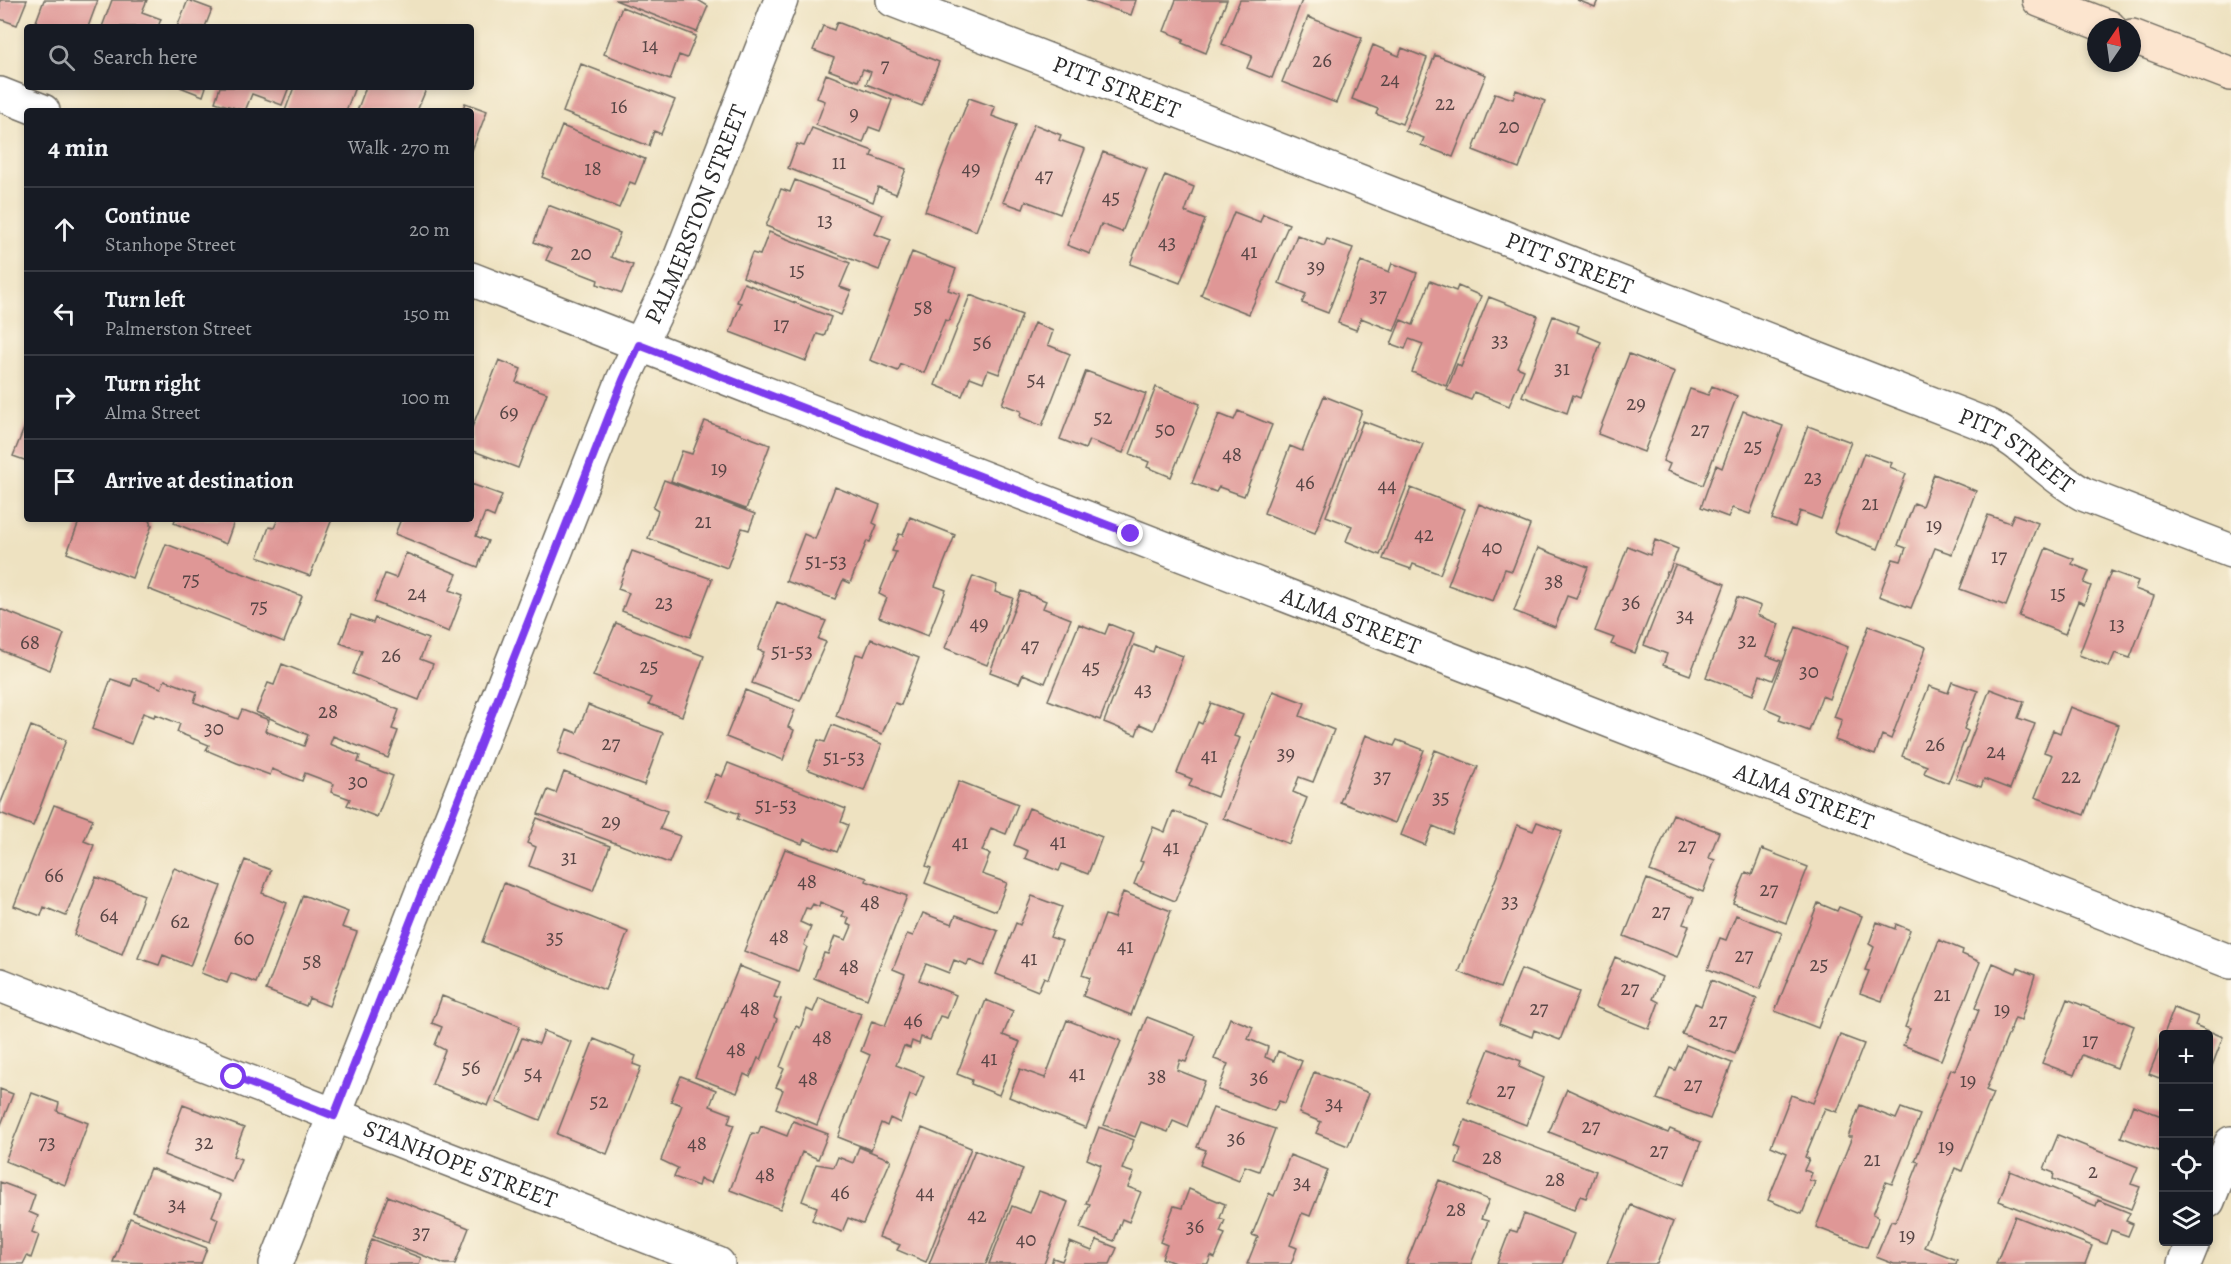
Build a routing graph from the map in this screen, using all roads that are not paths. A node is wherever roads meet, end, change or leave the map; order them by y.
1 (781, 0) edge
2 (893, 0) edge
3 (2038, 0) edge
4 (2087, 19) edge
5 (2141, 39) edge
6 (2231, 74) edge
7 (0, 94) edge
8 (35, 108) edge
9 (474, 280) edge
10 (639, 345) junction
11 (2231, 551) edge
12 (2231, 962) edge
13 (0, 985) edge
14 (334, 1116) junction
15 (2231, 1143) edge
16 (2212, 1192) edge
17 (2191, 1246) edge
18 (276, 1264) edge
19 (718, 1264) edge
20 (2184, 1264) edge

1 - 10 street, PALMERSTON STREET
2 - 11 street, PITT STREET
3 - 4 street
5 - 6 street
7 - 8 street
9 - 10 street, ALMA STREET
10 - 12 street, ALMA STREET
10 - 14 street, PALMERSTON STREET
13 - 14 street, STANHOPE STREET
14 - 18 street, PALMERSTON STREET
14 - 19 street, STANHOPE STREET
15 - 16 street
17 - 20 street

